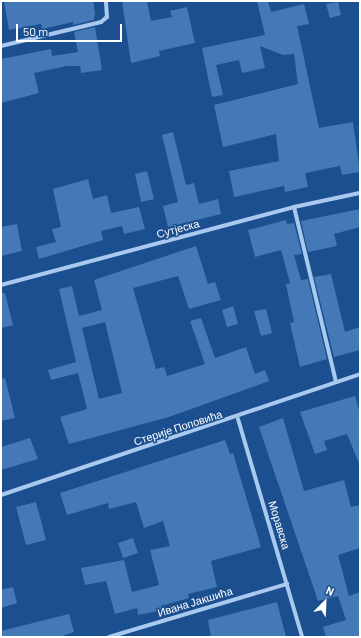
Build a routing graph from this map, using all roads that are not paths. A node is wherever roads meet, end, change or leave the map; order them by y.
1 (106, 1) edge
2 (1, 46) edge
3 (360, 193) edge
4 (294, 207) junction
5 (1, 285) edge
6 (360, 374) edge
7 (336, 382) junction
8 (238, 418) junction
9 (1, 495) edge
10 (287, 584) junction
11 (109, 637) edge
12 (302, 637) edge

1 - 2 street
3 - 4 street, Сутјеска
4 - 5 street, Сутјеска
4 - 7 street
6 - 7 street, Стерије Поповића
7 - 8 street, Стерије Поповића
8 - 9 street, Стерије Поповића
8 - 10 street, Моравска
10 - 11 street, Ивана Јакшића
10 - 12 street, Моравска

